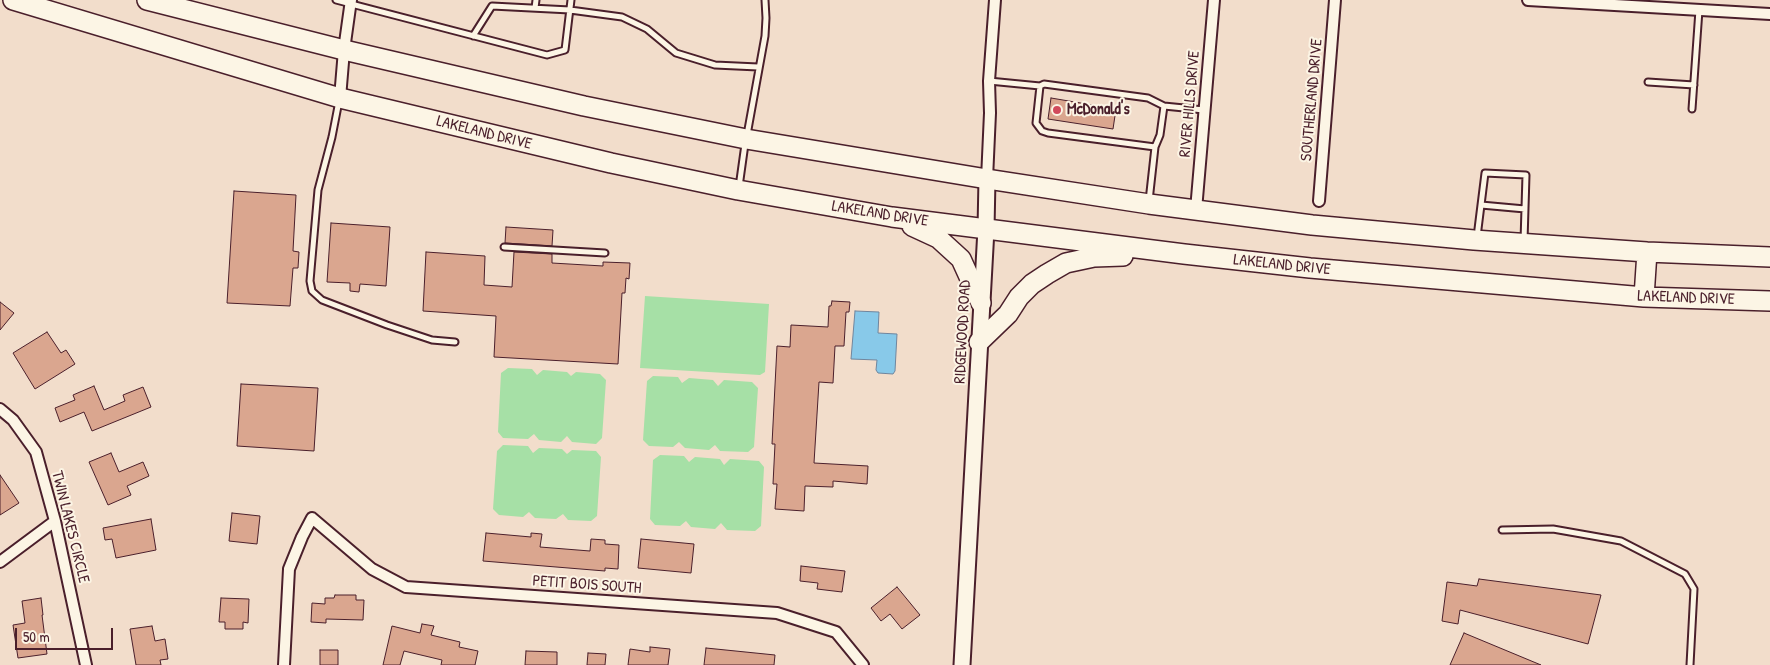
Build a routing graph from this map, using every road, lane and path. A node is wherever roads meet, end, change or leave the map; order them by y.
1 (147, 0) edge
2 (336, 0) edge
3 (536, 0) edge
4 (571, 0) edge
5 (765, 0) edge
6 (995, 0) edge
7 (1214, 0) edge
8 (1335, 0) edge
9 (1528, 0) edge
10 (19, 1) edge
11 (350, 2) edge
12 (1591, 2) edge
13 (535, 8) junction
14 (570, 10) junction
15 (1699, 10) junction
16 (1770, 14) edge
17 (474, 36) junction
18 (344, 50) junction
19 (758, 67) junction
20 (989, 81) junction
21 (1648, 82) dead end
22 (1694, 85) junction
23 (1040, 86) junction
24 (340, 98) junction
25 (1164, 106) junction
26 (1692, 109) dead end
27 (1204, 110) junction
28 (746, 139) junction
29 (1155, 147) junction
30 (987, 179) junction
31 (738, 190) junction
32 (1319, 202) dead end
33 (1148, 204) junction
34 (1481, 205) junction
35 (1525, 209) junction
36 (1196, 210) junction
37 (892, 217) junction
38 (986, 229) junction
39 (1477, 240) junction
40 (1524, 244) junction
41 (504, 247) dead end
42 (1647, 252) junction
43 (605, 253) dead end
44 (1184, 254) junction
45 (1770, 257) edge
46 (1644, 297) junction
47 (1770, 301) edge
48 (982, 302) junction
49 (455, 342) dead end
50 (979, 342) junction
51 (0, 409) edge
52 (55, 521) junction
53 (1502, 530) dead end
54 (0, 562) edge
55 (86, 665) edge
56 (284, 665) edge
57 (864, 665) edge
58 (962, 665) edge
59 (1690, 665) edge

1 - 18 highway
2 - 11 lane
3 - 13 lane
4 - 14 lane
5 - 19 lane
6 - 20 street, RIDGEWOOD ROAD
7 - 27 street, RIVER HILLS DRIVE
8 - 32 street, SOUTHERLAND DRIVE
9 - 12 street
10 - 24 highway, LAKELAND DRIVE
11 - 17 lane
11 - 18 street
12 - 15 street
13 - 14 lane
13 - 17 lane
14 - 17 lane
14 - 19 lane
15 - 16 street
15 - 22 lane
18 - 24 street
18 - 28 highway
19 - 28 lane
20 - 23 lane
20 - 30 street, RIDGEWOOD ROAD
21 - 22 lane
22 - 26 lane
23 - 25 lane
23 - 29 lane
24 - 31 highway, LAKELAND DRIVE
24 - 49 lane
25 - 27 lane
25 - 29 lane
27 - 36 street, RIVER HILLS DRIVE
28 - 30 highway
28 - 31 lane
29 - 33 lane
30 - 33 highway
30 - 38 street, RIDGEWOOD ROAD
31 - 37 highway, LAKELAND DRIVE
33 - 36 highway
34 - 35 lane
34 - 35 lane
34 - 39 lane
35 - 40 lane
36 - 39 highway
37 - 38 highway, LAKELAND DRIVE
37 - 48 highway
38 - 44 highway, LAKELAND DRIVE
38 - 48 street, RIDGEWOOD ROAD
39 - 40 highway
40 - 42 highway
41 - 43 lane
42 - 45 highway
42 - 46 highway
44 - 46 highway, LAKELAND DRIVE
44 - 50 highway
46 - 47 highway, LAKELAND DRIVE
48 - 50 street, RIDGEWOOD ROAD
50 - 58 street, RIDGEWOOD ROAD
51 - 52 street, TWIN LAKES CIRCLE
52 - 54 street
52 - 55 street, TWIN LAKES CIRCLE
53 - 59 lane
56 - 57 street, PETIT BOIS SOUTH

